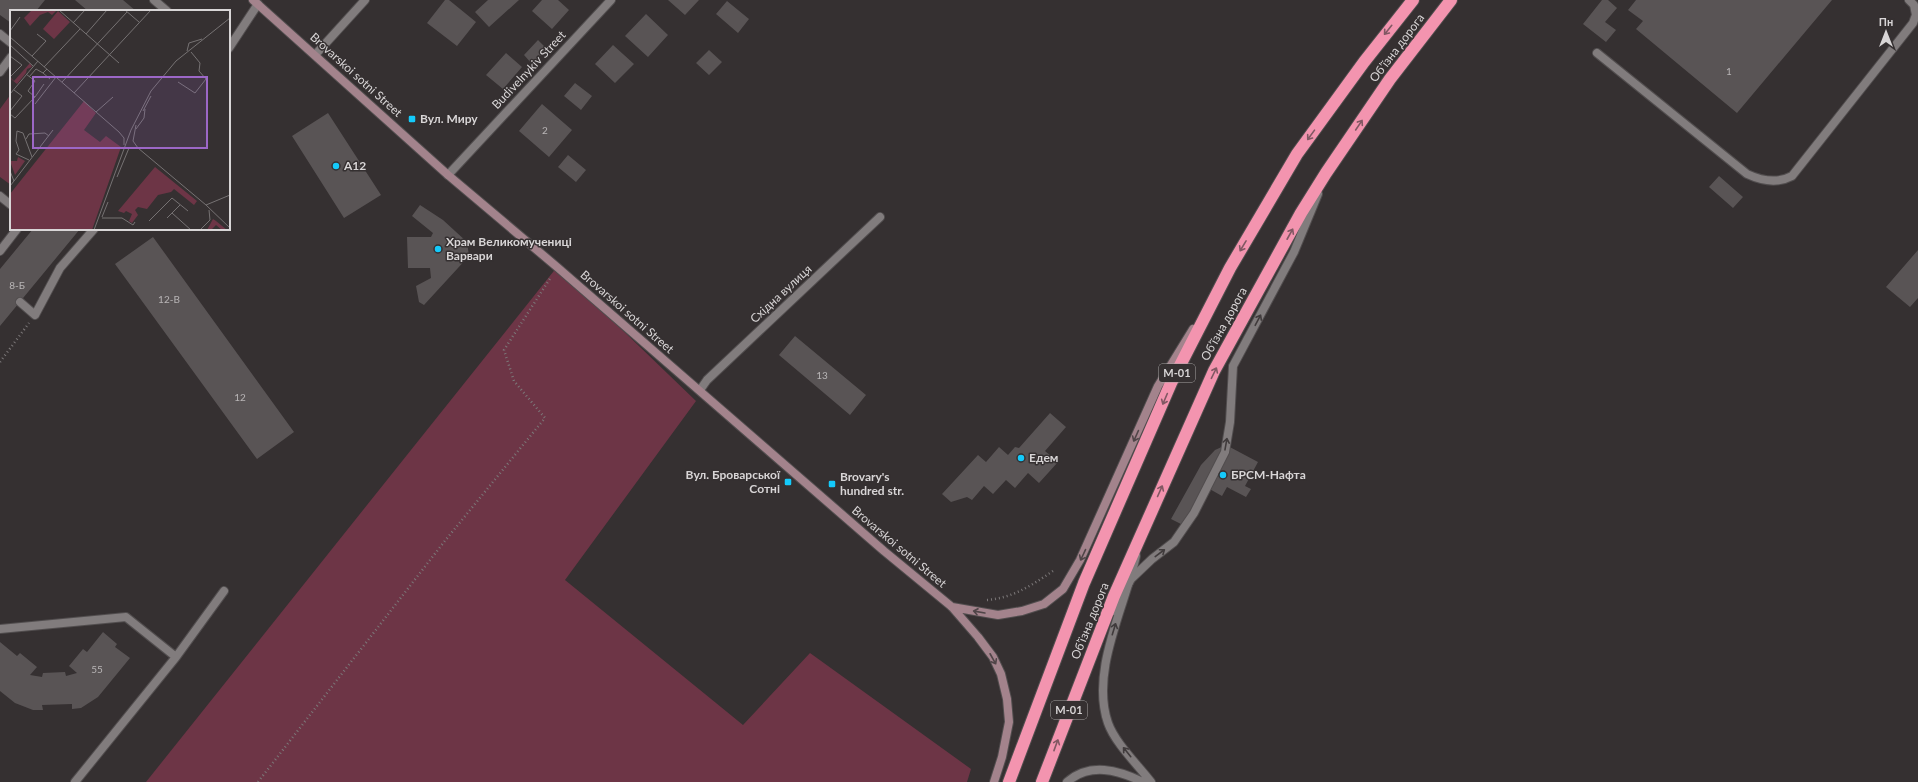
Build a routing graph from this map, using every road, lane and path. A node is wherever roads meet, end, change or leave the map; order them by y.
1 (154, 0) edge
2 (365, 0) edge
3 (611, 0) edge
4 (1413, 0) edge
5 (1452, 0) edge
6 (1909, 0) edge
7 (256, 2) edge
8 (166, 10) edge
9 (0, 34) edge
10 (10, 42) edge
11 (230, 46) edge
12 (1597, 53) dead end
13 (315, 54) junction
14 (10, 59) edge
15 (0, 72) edge
16 (1326, 173) junction
17 (448, 174) junction
18 (0, 196) edge
19 (10, 204) edge
20 (880, 218) dead end
21 (15, 230) edge
22 (93, 230) edge
23 (0, 251) edge
24 (557, 267) junction
25 (1230, 268) junction
26 (20, 302) dead end
27 (35, 315) junction
28 (0, 362) edge
29 (700, 390) junction
30 (1140, 535) junction
31 (1053, 571) dead end
32 (1131, 579) junction
33 (224, 591) dead end
34 (982, 600) dead end
35 (952, 607) junction
36 (0, 629) edge
37 (1098, 638) junction
38 (176, 657) junction
39 (75, 782) edge
40 (258, 782) edge
41 (994, 782) edge
42 (1009, 782) edge
43 (1042, 782) edge
44 (1067, 782) edge
45 (1143, 782) edge
46 (1151, 782) edge

1 - 8 street
2 - 13 street
3 - 17 street, Budivelnykiv Street
4 -> 25 highway, Обʼїзна дорога / М-01
16 -> 5 highway, Обʼїзна дорога / М-01
6 - 12 street
7 - 11 street
7 - 13 street, Brovarskoi sotni Street
9 - 10 street
13 - 17 street, Brovarskoi sotni Street
14 - 15 street
30 -> 16 highway, Обʼїзна дорога / М-01
32 -> 16 street
17 - 24 street, Brovarskoi sotni Street
18 - 19 street
20 - 29 street, Східна вулиця
21 - 23 street
22 - 27 street
24 - 29 street, Brovarskoi sotni Street
24 - 40 path
25 -> 35 street
25 -> 42 highway, Обʼїзна дорога / М-01
26 - 27 street
27 - 28 path
29 - 35 street, Brovarskoi sotni Street
30 - 32 street
30 - 37 highway, Обʼїзна дорога / М-01
31 - 34 path
32 - 37 street
46 -> 32 street
33 - 38 street
35 -> 41 street, Brovarskoi sotni Street
36 - 38 street
43 -> 37 highway, Обʼїзна дорога / М-01
38 - 39 street
44 - 45 street

